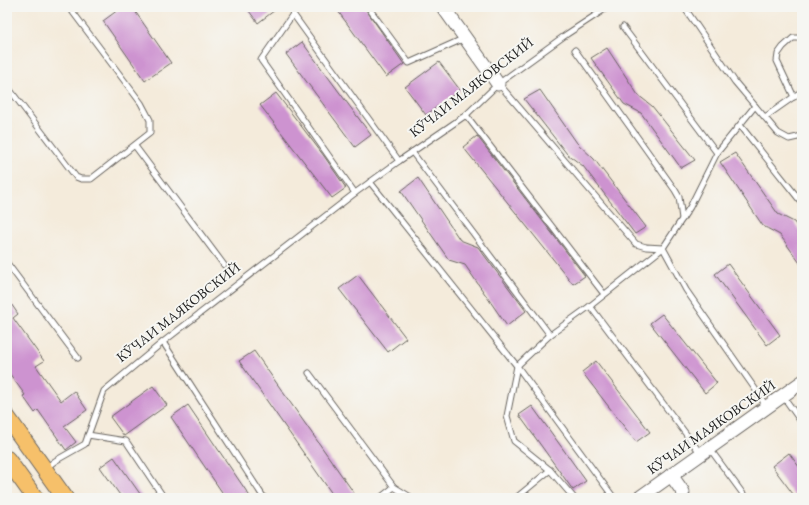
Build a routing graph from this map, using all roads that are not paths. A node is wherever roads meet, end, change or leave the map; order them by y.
1 (69, 7) edge
2 (295, 7) edge
3 (368, 7) edge
4 (443, 7) edge
5 (608, 7) edge
6 (684, 7) edge
7 (293, 14) junction
8 (622, 27) dead end
9 (465, 38) junction
10 (802, 38) edge
11 (575, 50) dead end
12 (498, 84) junction
13 (7, 86) edge
14 (802, 91) edge
15 (794, 97) junction
16 (755, 106) junction
17 (466, 115) junction
18 (766, 117) junction
19 (740, 125) junction
20 (802, 136) edge
21 (135, 146) junction
22 (412, 152) junction
23 (717, 153) junction
24 (399, 161) junction
25 (370, 182) junction
26 (355, 194) junction
27 (802, 203) edge
28 (682, 219) junction
29 (662, 248) junction
30 (7, 263) edge
31 (224, 265) dead end
32 (604, 294) junction
33 (590, 306) junction
34 (550, 335) junction
35 (163, 342) junction
36 (78, 358) dead end
37 (517, 366) junction
38 (309, 373) dead end
39 (802, 382) edge
40 (783, 396) junction
41 (766, 407) junction
42 (7, 418) edge
43 (802, 423) edge
44 (88, 436) junction
45 (705, 451) junction
46 (7, 459) edge
47 (44, 470) junction
48 (550, 470) junction
49 (671, 475) junction
50 (394, 487) junction
51 (685, 495) edge
52 (35, 498) edge
53 (65, 498) edge
54 (164, 498) edge
55 (264, 498) edge
56 (380, 498) edge
57 (412, 498) edge
58 (516, 498) edge
59 (574, 498) edge
60 (614, 498) edge
61 (639, 498) edge
62 (746, 498) edge

1 - 21 lane
2 - 7 lane
3 - 9 lane
4 - 9 street
5 - 12 lane, КӮЧАИ МАЯКОВСКИЙ
6 - 16 lane
7 - 24 lane
7 - 26 lane
8 - 23 lane
9 - 12 street
10 - 15 lane
11 - 28 lane
12 - 17 lane, КӮЧАИ МАЯКОВСКИЙ
12 - 29 lane
13 - 21 lane
14 - 15 lane
15 - 18 lane
16 - 18 lane
16 - 19 lane
17 - 22 lane, КӮЧАИ МАЯКОВСКИЙ
17 - 32 lane
18 - 20 lane
19 - 23 lane
19 - 27 lane
21 - 31 lane
22 - 24 lane, КӮЧАИ МАЯКОВСКИЙ
22 - 34 lane
23 - 28 lane
24 - 25 lane, КӮЧАИ МАЯКОВСКИЙ
25 - 26 lane, КӮЧАИ МАЯКОВСКИЙ
25 - 37 lane
26 - 35 lane, КӮЧАИ МАЯКОВСКИЙ
28 - 29 lane
29 - 32 lane
29 - 41 lane
30 - 36 lane
32 - 33 lane
33 - 34 lane
33 - 45 lane
34 - 37 lane
35 - 44 lane, КӮЧАИ МАЯКОВСКИЙ
35 - 55 lane
37 - 48 lane
37 - 60 lane
38 - 50 lane
39 - 40 street, КӮЧАИ МАЯКОВСКИЙ
40 - 41 street, КӮЧАИ МАЯКОВСКИЙ
40 - 43 lane
41 - 45 street, КӮЧАИ МАЯКОВСКИЙ
42 - 47 main road
44 - 47 lane, КӮЧАИ МАЯКОВСКИЙ
44 - 54 lane
45 - 49 street, КӮЧАИ МАЯКОВСКИЙ
45 - 62 lane
46 - 52 main road
47 - 53 main road
48 - 58 lane
48 - 59 lane
49 - 51 street
49 - 61 street, КӮЧАИ МАЯКОВСКИЙ
50 - 56 lane
50 - 57 lane

